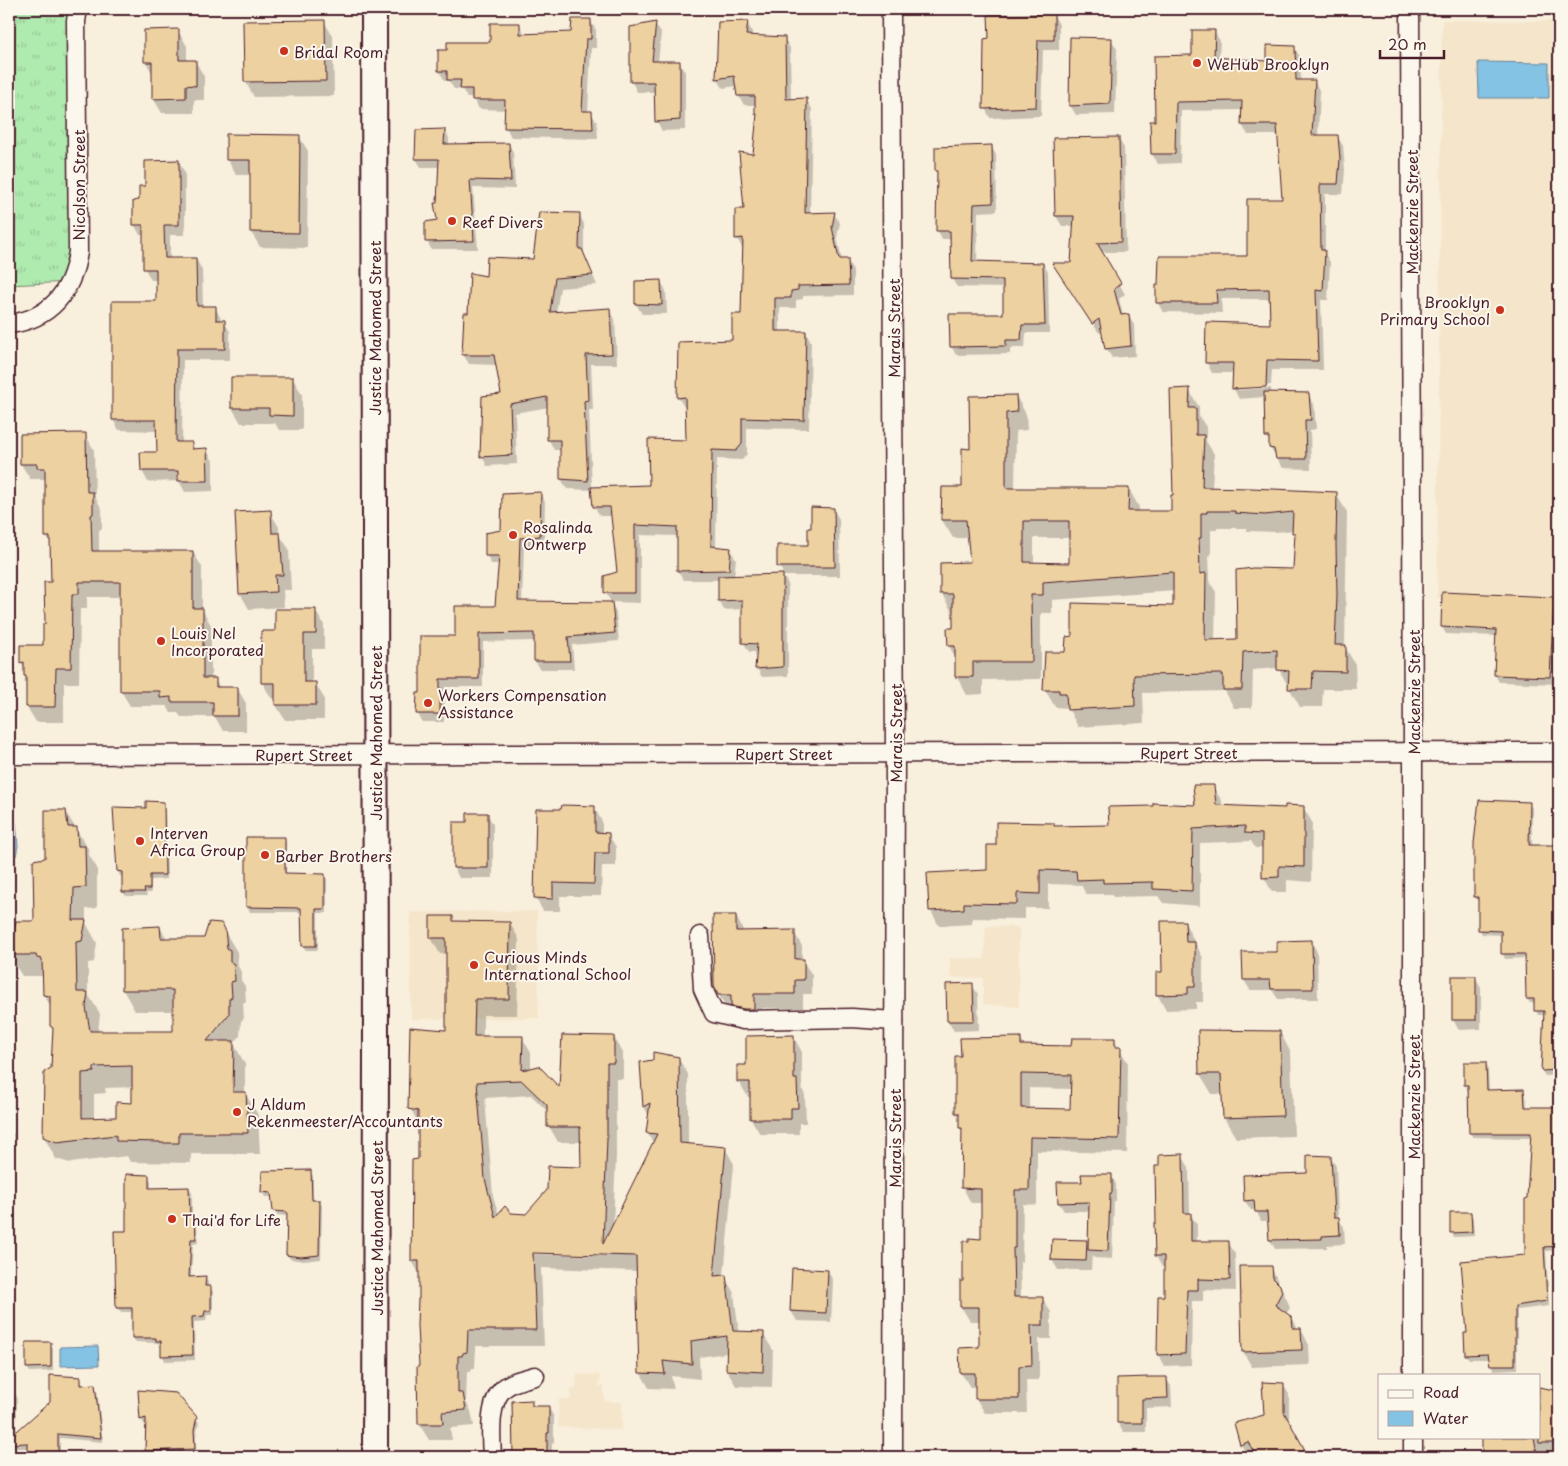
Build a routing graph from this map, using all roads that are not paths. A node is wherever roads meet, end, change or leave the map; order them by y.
1 (78, 9) edge
2 (374, 9) edge
3 (891, 9) edge
4 (1410, 9) edge
5 (9, 324) edge
6 (1413, 752) junction
7 (1559, 752) edge
8 (895, 753) junction
9 (375, 754) junction
10 (9, 755) edge
11 (700, 936) dead end
12 (894, 1021) junction
13 (1413, 1374) edge
14 (536, 1376) dead end
15 (1413, 1438) edge
16 (375, 1457) edge
17 (492, 1457) edge
18 (893, 1457) edge
19 (1413, 1457) edge

1 - 5 street, Nicolson Street
2 - 9 main road, Justice Mahomed Street
3 - 8 street, Marais Street
4 - 6 street, Mackenzie Street
6 - 7 street, Rupert Street
6 - 8 street, Rupert Street
6 - 13 street, Mackenzie Street
8 - 9 street, Rupert Street
8 - 12 street, Marais Street
9 - 10 street, Rupert Street
9 - 16 main road, Justice Mahomed Street
11 - 12 street
12 - 18 street, Marais Street
14 - 17 street
15 - 19 street

